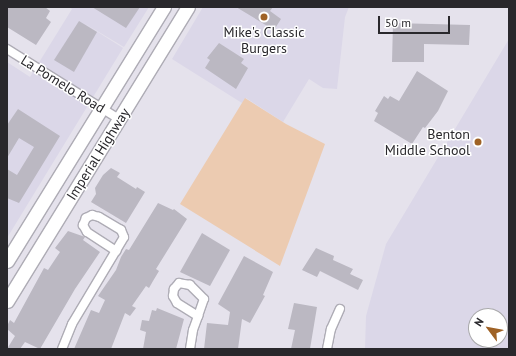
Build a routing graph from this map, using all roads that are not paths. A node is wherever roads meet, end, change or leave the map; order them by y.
1 (164, 7) edge
2 (188, 7) edge
3 (7, 49) edge
4 (102, 108) junction
5 (119, 119) junction
6 (116, 251) junction
7 (7, 262) edge
8 (7, 301) edge
9 (340, 309) dead end
10 (198, 316) dead end
11 (62, 347) edge
12 (54, 349) edge
13 (190, 349) edge
14 (327, 349) edge

1 - 4 main road, Imperial Highway
2 - 5 main road, Imperial Highway
3 - 4 street, La Pomelo Road
4 - 5 street, La Pomelo Road
4 - 7 main road, Imperial Highway
5 - 8 main road, Imperial Highway
6 - 6 street
6 - 11 street
9 - 14 street
10 - 13 street
11 - 12 street

